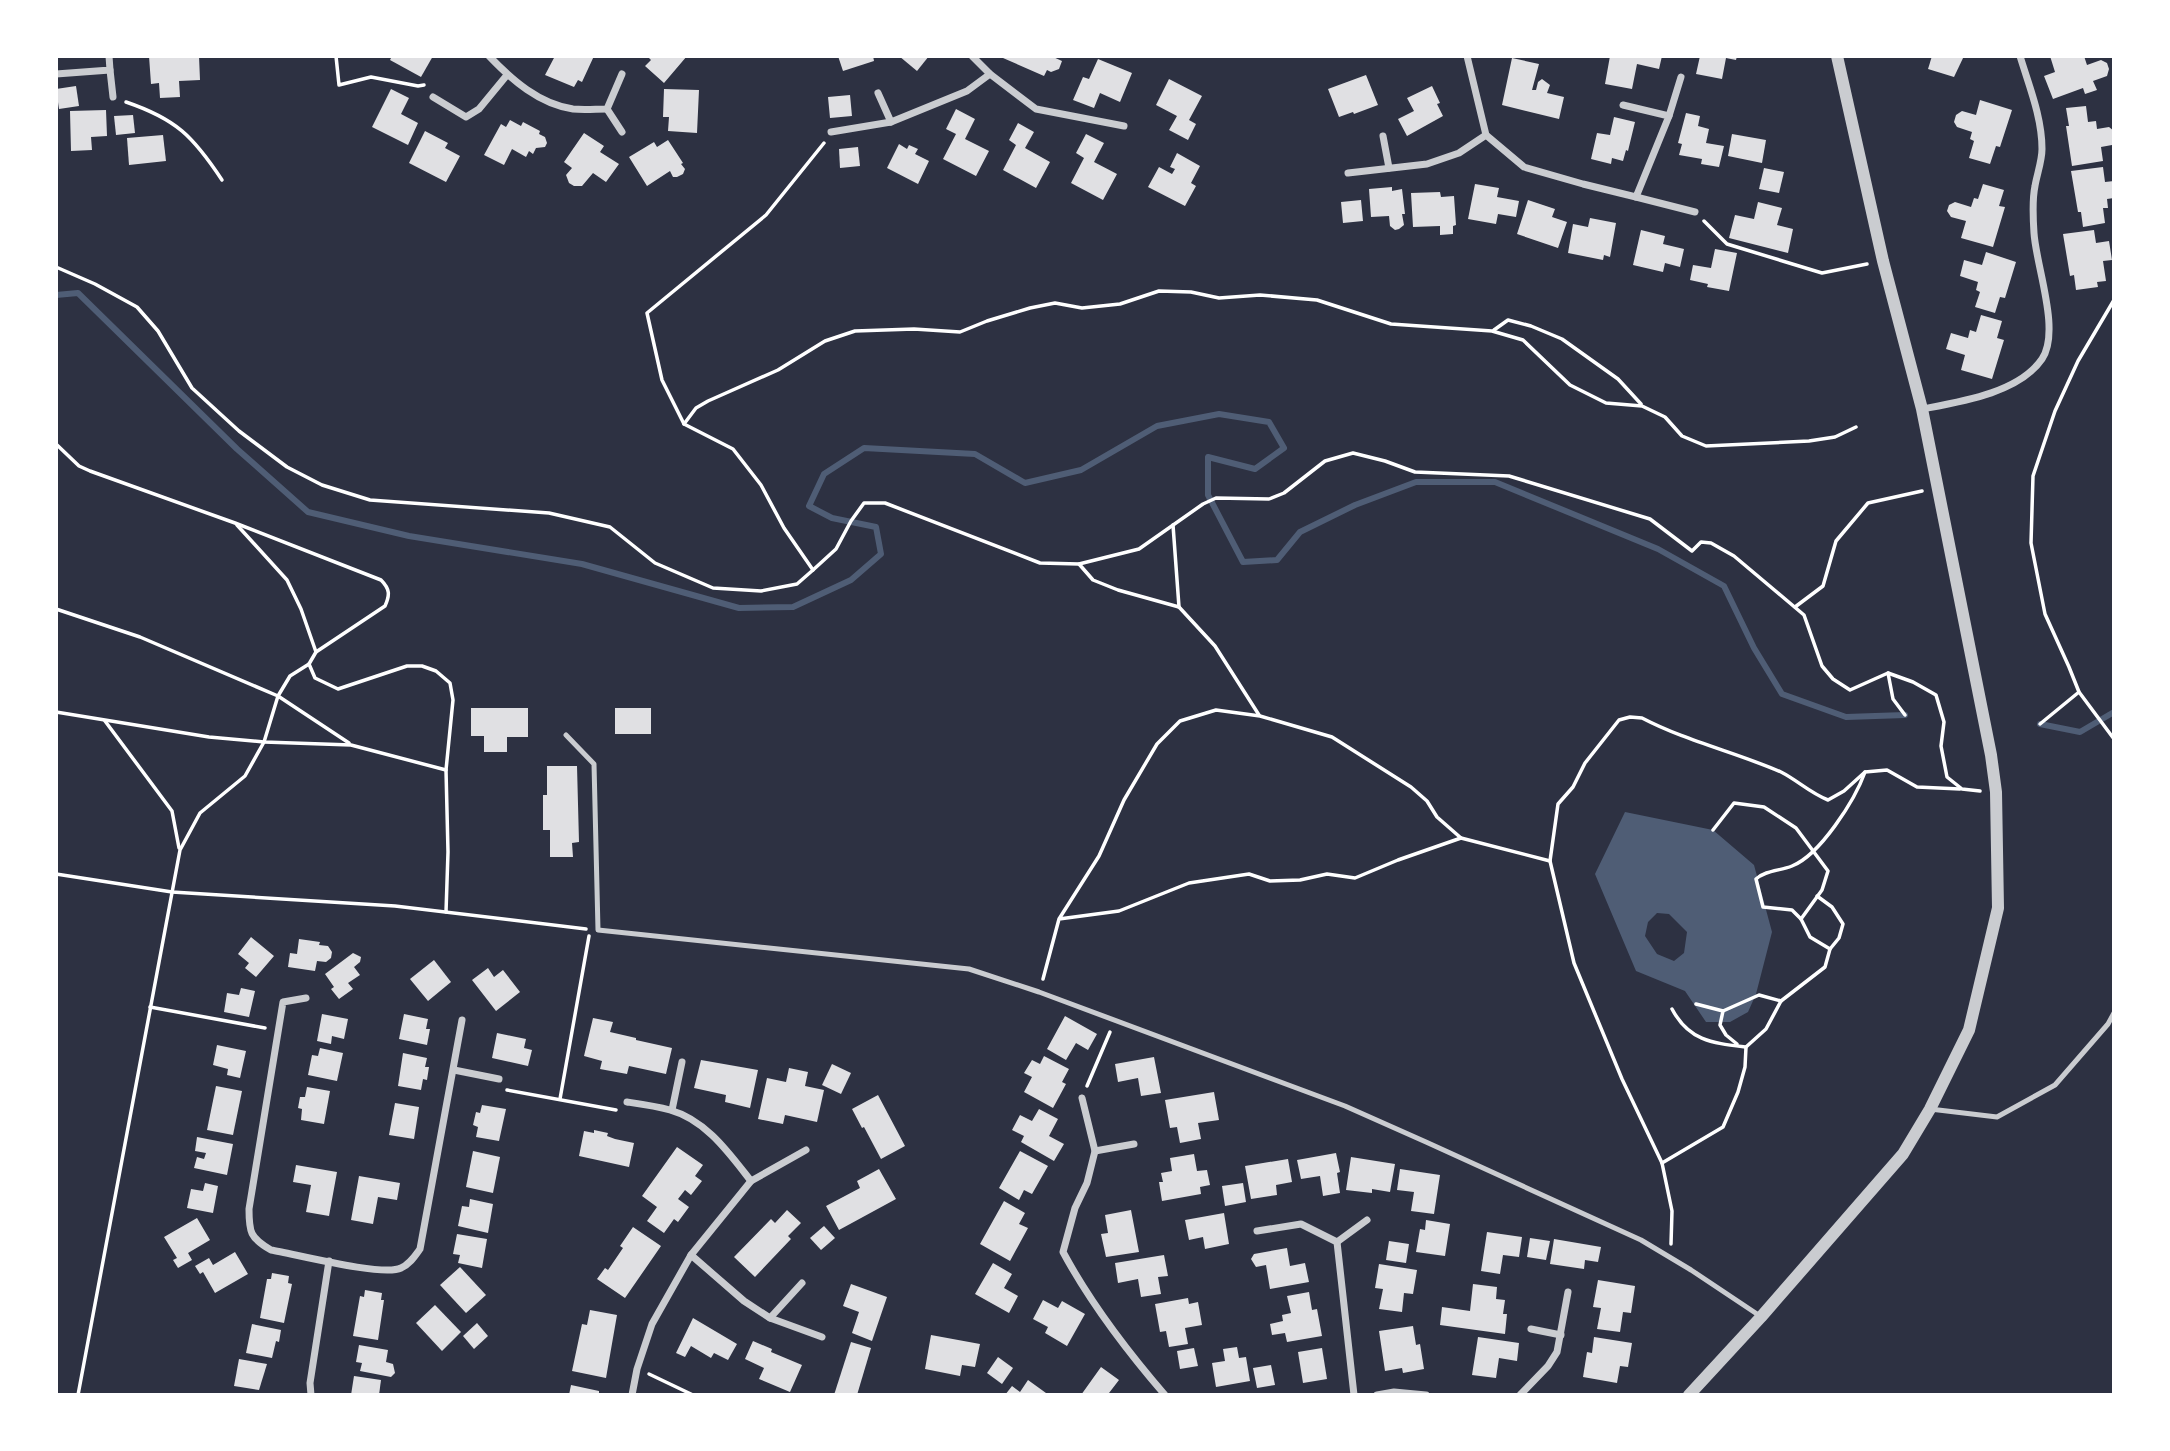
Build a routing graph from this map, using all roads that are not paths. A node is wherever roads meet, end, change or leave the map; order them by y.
1 (109, 56) edge
2 (489, 56) edge
3 (972, 56) edge
4 (1467, 56) edge
5 (1837, 56) edge
6 (2020, 56) edge
7 (110, 70) junction
8 (56, 74) edge
9 (622, 74) dead end
10 (990, 74) junction
11 (507, 75) junction
12 (1681, 77) dead end
13 (878, 93) dead end
14 (113, 97) road end
15 (433, 97) road end
16 (1623, 106) dead end
17 (607, 109) junction
18 (1669, 116) junction
19 (891, 122) junction
20 (1124, 126) dead end
21 (622, 132) dead end
22 (831, 132) road end
23 (1486, 135) junction
24 (1383, 136) dead end
25 (1390, 169) junction
26 (1348, 173) dead end
27 (1636, 197) junction
28 (1695, 212) road end
29 (1922, 409) junction
30 (566, 735) dead end
31 (306, 998) dead end
32 (2114, 1013) edge
33 (462, 1020) dead end
34 (682, 1062) dead end
35 (454, 1070) junction
36 (499, 1079) road end
37 (1082, 1098) road end
38 (627, 1102) road end
39 (1930, 1109) junction
40 (672, 1110) junction
41 (1134, 1144) dead end
42 (806, 1150) dead end
43 (1095, 1151) junction
44 (751, 1181) junction
45 (1367, 1220) dead end
46 (1256, 1231) dead end
47 (1337, 1242) junction
48 (691, 1255) junction
49 (329, 1261) junction
50 (802, 1283) dead end
51 (1568, 1292) dead end
52 (1761, 1317) junction
53 (770, 1318) junction
54 (1531, 1329) dead end
55 (1561, 1335) junction
56 (822, 1337) dead end
57 (311, 1395) edge
58 (632, 1395) edge
59 (1165, 1395) edge
60 (1354, 1395) edge
61 (1377, 1395) edge
62 (1426, 1395) edge
63 (1520, 1395) edge
64 (1689, 1395) edge

1 - 7 street
2 - 11 street
3 - 10 street
4 - 23 street
5 - 29 street
6 - 29 street
7 - 8 street
7 - 14 street
9 - 17 street
10 - 19 street
10 - 20 street
11 - 15 street
11 - 17 street
12 - 18 street
13 - 19 street
16 - 18 street
17 - 21 street
18 - 27 street
19 - 22 street
23 - 25 street
23 - 27 street
24 - 25 street
25 - 26 street
27 - 28 street
29 - 39 street
30 - 52 lane
31 - 49 street
32 - 39 lane
33 - 35 street
34 - 40 street
35 - 36 street
35 - 49 street
37 - 43 street
38 - 40 street
39 - 52 street
40 - 44 street
41 - 43 street
42 - 44 street
43 - 59 street
44 - 48 street
45 - 47 street
46 - 47 street
47 - 60 street
48 - 53 street
48 - 58 street
49 - 57 street
50 - 53 street
51 - 55 street
52 - 64 street
53 - 56 street
54 - 55 street
55 - 63 street
61 - 62 street

